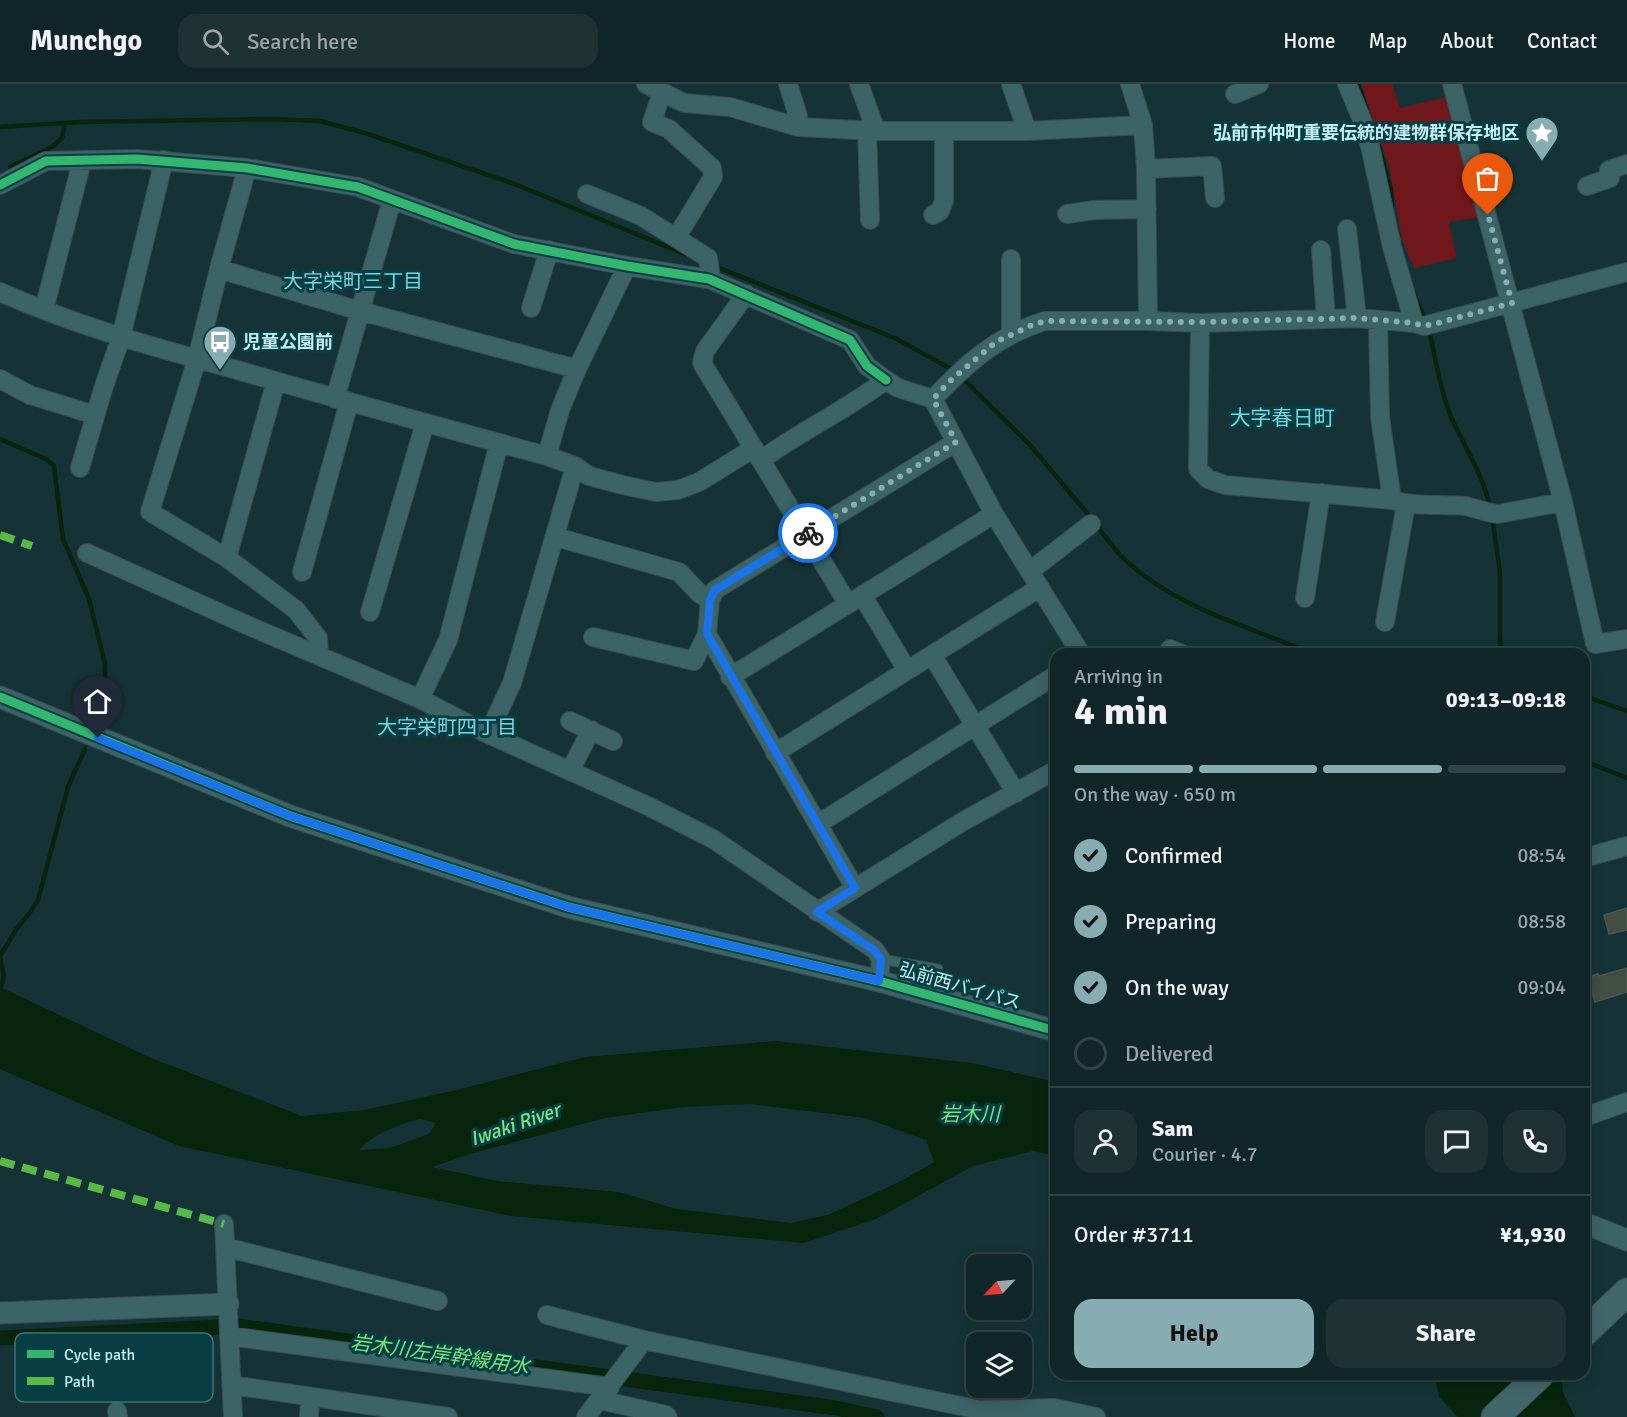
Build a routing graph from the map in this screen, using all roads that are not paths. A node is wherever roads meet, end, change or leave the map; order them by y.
1 (646, 84) edge
2 (788, 84) edge
3 (859, 84) edge
4 (1011, 84) edge
5 (1259, 84) edge
6 (1347, 84) edge
7 (1452, 84) edge
8 (1132, 85) edge
9 (669, 88) edge
10 (1235, 94) dead end
11 (1143, 124) junction
12 (798, 127) junction
13 (872, 131) junction
14 (944, 131) junction
15 (1027, 131) junction
16 (164, 160) junction
17 (82, 161) junction
18 (1627, 164) edge
19 (247, 168) junction
20 (1146, 169) junction
21 (2, 178) edge
22 (1587, 186) dead end
23 (587, 194) dead end
24 (1215, 198) dead end
25 (392, 200) junction
26 (1147, 209) junction
27 (1067, 214) dead end
28 (933, 215) dead end
29 (870, 220) dead end
30 (1347, 230) dead end
31 (676, 238) junction
32 (549, 250) junction
33 (1321, 250) dead end
34 (1011, 259) dead end
35 (627, 266) junction
36 (219, 269) junction
37 (709, 269) junction
38 (1627, 272) edge
39 (0, 292) edge
40 (746, 294) junction
41 (1512, 303) junction
42 (531, 308) dead end
43 (44, 310) junction
44 (360, 311) junction
45 (1357, 318) junction
46 (1326, 319) junction
47 (1148, 321) junction
48 (1378, 321) junction
49 (1200, 322) junction
50 (1424, 324) junction
51 (1011, 334) junction
52 (121, 337) junction
53 (197, 359) junction
54 (577, 369) junction
55 (0, 379) edge
56 (885, 380) junction
57 (276, 381) junction
58 (933, 399) junction
59 (342, 400) junction
60 (95, 415) junction
61 (424, 423) junction
62 (956, 442) junction
63 (499, 443) junction
64 (757, 454) junction
65 (547, 456) junction
66 (575, 466) junction
67 (80, 468) dead end
68 (1321, 493) junction
69 (1399, 502) junction
70 (1563, 502) junction
71 (994, 514) junction
72 (1091, 524) dead end
73 (806, 534) junction
74 (556, 537) junction
75 (87, 553) dead end
76 (227, 558) junction
77 (1030, 571) junction
78 (302, 572) dead end
79 (1039, 588) junction
80 (1305, 598) dead end
81 (855, 599) junction
82 (710, 600) junction
83 (370, 612) dead end
84 (1385, 622) dead end
85 (707, 634) junction
86 (593, 638) dead end
87 (1627, 639) edge
88 (1077, 648) edge
89 (319, 655) junction
90 (932, 655) junction
91 (907, 670) junction
92 (730, 677) junction
93 (1050, 679) edge
94 (0, 697) edge
95 (420, 699) junction
96 (570, 721) dead end
97 (975, 725) junction
98 (591, 730) junction
99 (488, 734) junction
100 (613, 741) dead end
101 (775, 753) junction
102 (570, 771) junction
103 (1050, 773) edge
104 (1016, 793) junction
105 (818, 824) junction
106 (1627, 846) edge
107 (1590, 856) edge
108 (855, 888) junction
109 (817, 912) junction
110 (881, 959) junction
111 (938, 969) dead end
112 (879, 981) junction
113 (1050, 1029) edge
114 (1627, 1102) edge
115 (1590, 1115) edge
116 (224, 1224) dead end
117 (1590, 1225) edge
118 (1627, 1240) edge
119 (225, 1247) junction
120 (1627, 1292) edge
121 (438, 1301) dead end
122 (0, 1313) edge
123 (547, 1315) dead end
124 (228, 1323) junction
125 (1590, 1327) edge
126 (644, 1340) junction
127 (1535, 1380) edge
128 (232, 1385) junction
129 (611, 1386) junction
130 (310, 1397) junction
131 (976, 1413) edge
132 (233, 1417) edge
133 (309, 1417) edge
134 (448, 1417) edge
135 (586, 1417) edge
136 (668, 1417) edge
137 (1096, 1417) edge
138 (1495, 1417) edge

1 - 9 street
2 - 12 street
3 - 13 street
4 - 15 street
5 - 10 street
6 - 50 street
7 - 41 street
8 - 11 street
9 - 12 street
9 - 31 street
11 - 15 street
11 - 20 street
12 - 13 street
13 - 14 street
13 - 29 street
14 - 15 street
14 - 28 street
16 - 17 street
16 - 19 street
16 - 52 street
17 - 21 street
17 - 43 street
18 - 22 street
19 - 25 street
19 - 36 street
20 - 24 street
20 - 26 street
23 - 31 street
25 - 32 street
25 - 44 street
26 - 27 street
26 - 47 street
30 - 45 street
31 - 37 street
32 - 35 street
32 - 42 street
33 - 46 street
34 - 51 street
35 - 37 street
35 - 54 street
36 - 44 street
36 - 53 street
37 - 40 street
38 - 41 street
39 - 43 street
40 - 56 street
40 - 64 street
41 - 50 street
41 - 70 street
43 - 52 street
44 - 54 street
44 - 59 street
45 - 46 street
45 - 48 street
46 - 49 street
47 - 49 street
47 - 51 street
48 - 50 street
48 - 69 street
49 - 68 street
51 - 58 street
52 - 53 street
52 - 60 street
53 - 57 street
53 - 76 street
54 - 65 street
55 - 60 street
56 - 58 street
56 - 64 street
57 - 59 street
57 - 76 street
58 - 62 street
59 - 61 street
59 - 78 street
60 - 67 street
61 - 63 street
61 - 83 street
62 - 71 street
62 - 73 street
63 - 65 street
63 - 95 street
64 - 66 street
64 - 73 street
65 - 66 street
66 - 74 street
68 - 69 street
68 - 80 street
69 - 70 street
69 - 84 street
70 - 87 street
71 - 77 street
71 - 81 street
72 - 77 street
73 - 81 street
73 - 82 street
74 - 82 street
74 - 99 street
75 - 89 street
76 - 89 street
77 - 79 street
79 - 88 street
79 - 90 street
81 - 91 street
81 - 92 street
82 - 85 street
85 - 86 street
85 - 92 street
89 - 95 street
90 - 91 street
90 - 97 street
91 - 101 street
92 - 101 street
93 - 97 street
94 - 112 street, 弘前西バイパス
95 - 99 street
96 - 98 street
97 - 104 street
97 - 105 street
98 - 100 street
98 - 102 street
99 - 102 street
101 - 105 street
102 - 109 street
103 - 104 street
104 - 108 street
105 - 108 street
106 - 107 street
108 - 109 street
109 - 110 street
110 - 111 lane
110 - 112 street
112 - 113 street, 弘前西バイパス
114 - 115 street
116 - 119 street
117 - 118 street
119 - 121 street
119 - 124 street
120 - 125 main road
122 - 124 street
123 - 126 street
124 - 128 street
124 - 129 street
126 - 129 street
126 - 131 street
127 - 138 main road
128 - 130 street
128 - 132 street
129 - 135 street
129 - 136 street
130 - 133 street
130 - 134 street
131 - 137 street

